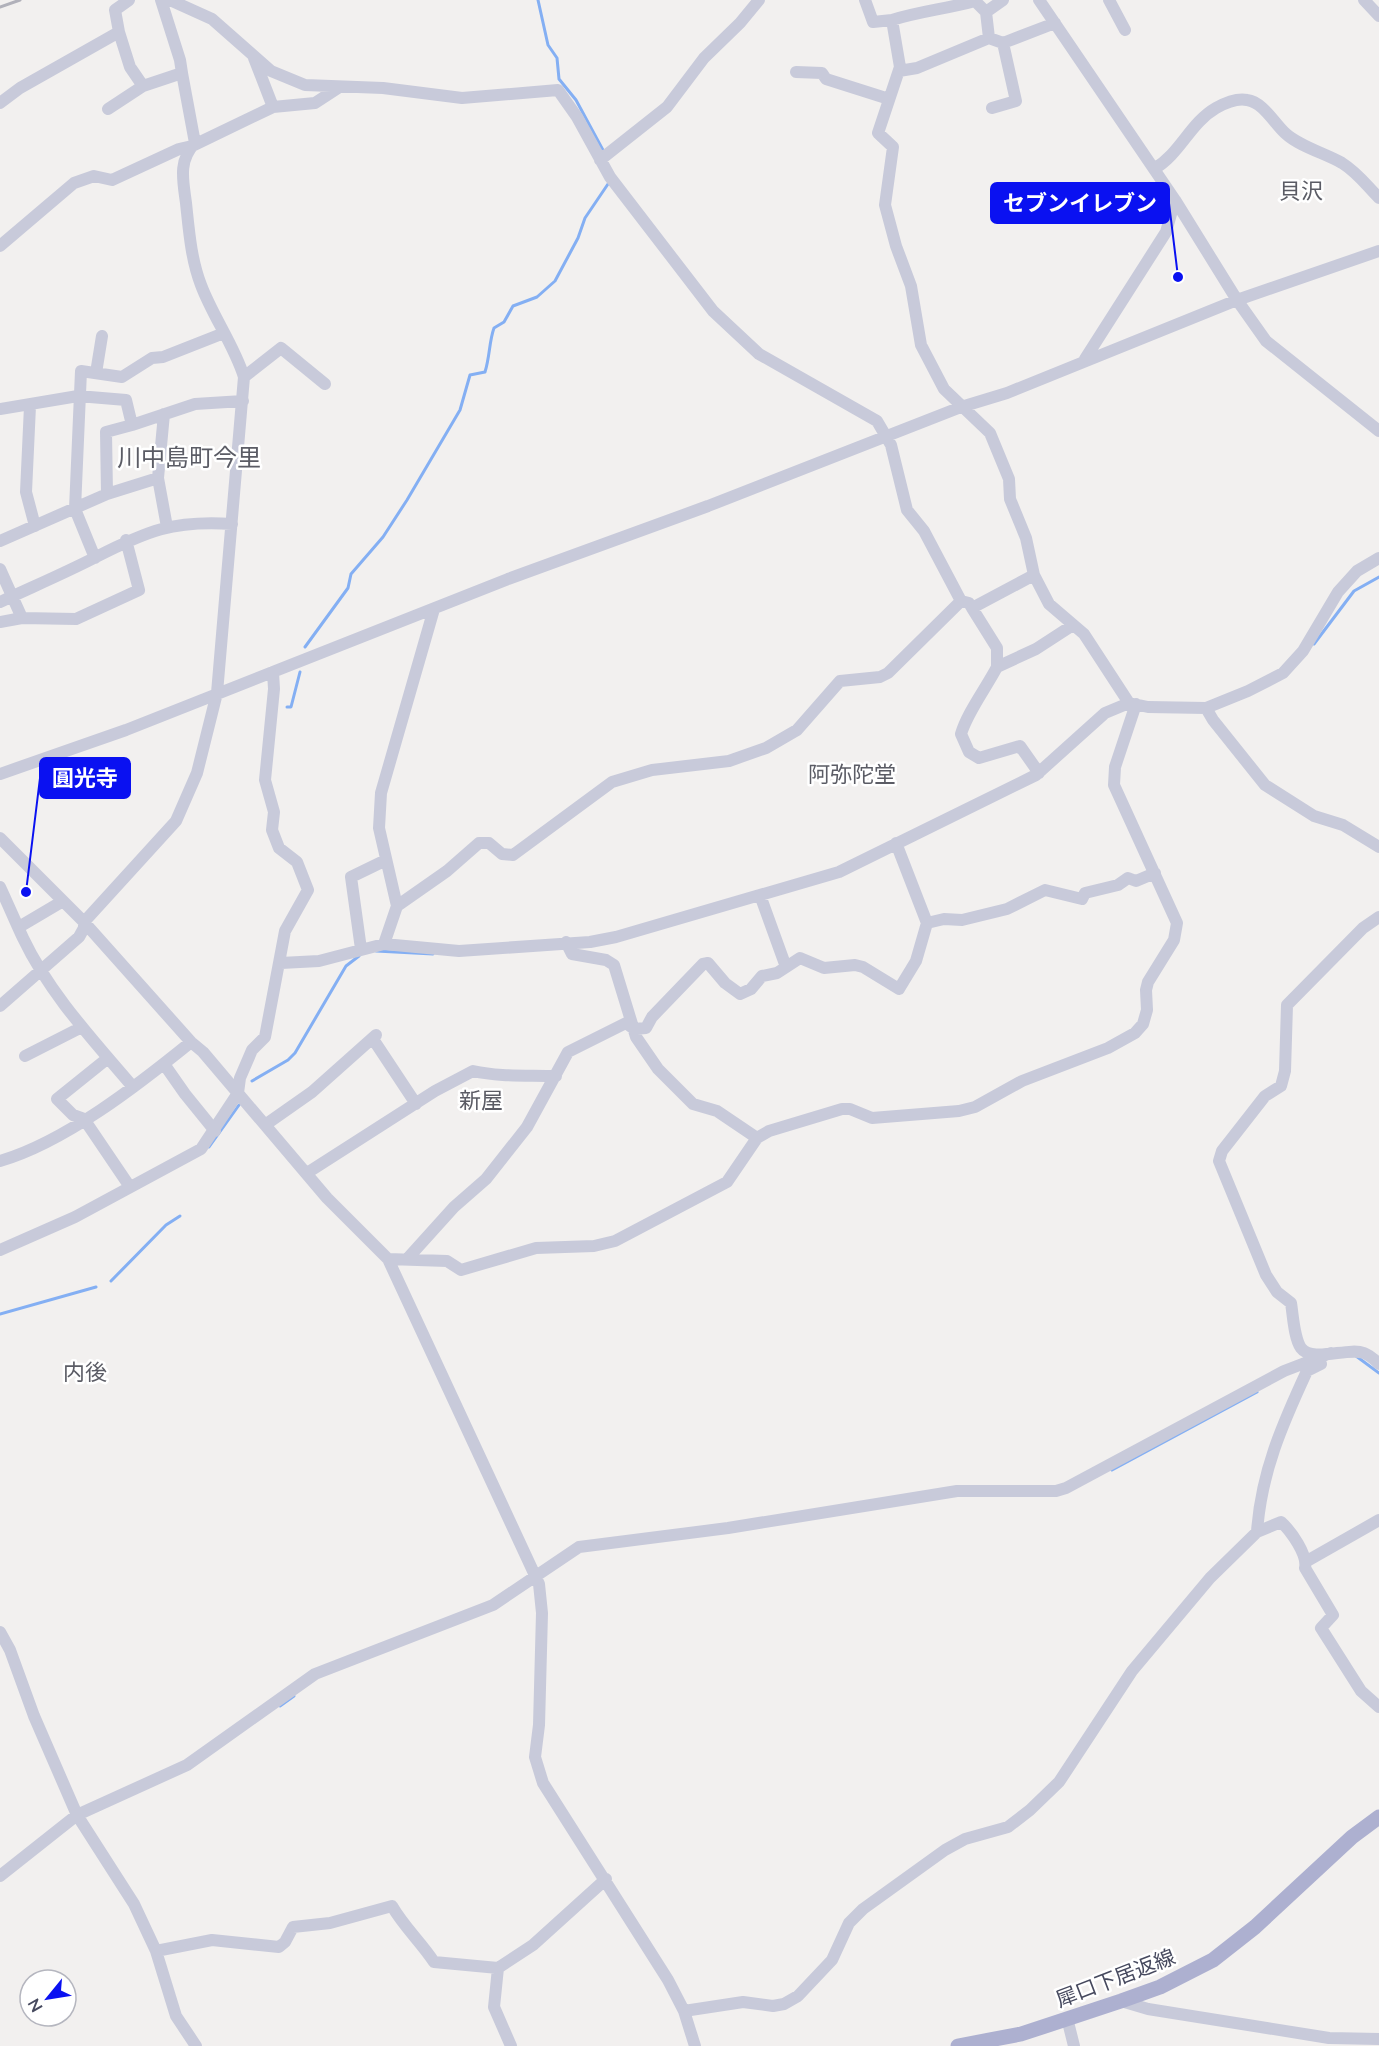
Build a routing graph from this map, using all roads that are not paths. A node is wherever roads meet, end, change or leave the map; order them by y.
1 (129, 0) edge
2 (161, 0) edge
3 (170, 0) edge
4 (759, 0) edge
5 (865, 0) edge
6 (1003, 0) edge
7 (1039, 0) edge
8 (1109, 0) edge
9 (1364, 0) edge
10 (986, 12) junction
11 (1379, 16) edge
12 (892, 20) junction
13 (1055, 23) junction
14 (1125, 30) dead end
15 (119, 32) junction
16 (988, 38) junction
17 (1003, 43) junction
18 (253, 57) junction
19 (796, 72) dead end
20 (898, 72) junction
21 (182, 73) junction
22 (143, 86) junction
23 (338, 88) junction
24 (889, 99) junction
25 (0, 103) edge
26 (273, 107) junction
27 (992, 108) dead end
28 (108, 109) dead end
29 (192, 146) junction
30 (600, 160) junction
31 (1154, 168) junction
32 (1379, 198) edge
33 (1176, 201) junction
34 (0, 246) edge
35 (1379, 251) edge
36 (1237, 300) junction
37 (224, 333) junction
38 (102, 336) dead end
39 (1085, 360) junction
40 (96, 373) junction
41 (244, 377) junction
42 (326, 384) dead end
43 (78, 396) junction
44 (243, 401) junction
45 (30, 406) junction
46 (961, 407) junction
47 (0, 409) edge
48 (164, 414) junction
49 (132, 425) junction
50 (1379, 431) edge
51 (887, 436) junction
52 (158, 478) junction
53 (107, 494) junction
54 (75, 509) junction
55 (232, 524) junction
56 (36, 526) junction
57 (167, 527) junction
58 (126, 540) junction
59 (0, 541) edge
60 (94, 558) junction
61 (1379, 558) edge
62 (0, 569) edge
63 (1034, 575) junction
64 (6, 599) edge
65 (960, 601) junction
66 (972, 608) junction
67 (434, 609) junction
68 (22, 618) junction
69 (0, 622) edge
70 (1073, 625) junction
71 (997, 668) junction
72 (273, 672) junction
73 (217, 693) junction
74 (1132, 704) junction
75 (1206, 708) junction
76 (1039, 773) junction
77 (0, 774) edge
78 (0, 838) edge
79 (897, 843) junction
80 (1379, 847) edge
81 (386, 860) junction
82 (1155, 873) junction
83 (0, 887) edge
84 (760, 895) junction
85 (63, 901) junction
86 (397, 906) junction
87 (1379, 917) edge
88 (84, 922) junction
89 (927, 923) junction
90 (19, 927) junction
91 (566, 942) junction
92 (384, 944) junction
93 (361, 949) junction
94 (281, 963) junction
95 (786, 967) junction
96 (42, 970) junction
97 (0, 1006) edge
98 (82, 1027) junction
99 (634, 1029) junction
100 (191, 1042) junction
101 (26, 1056) dead end
102 (108, 1058) junction
103 (164, 1064) junction
104 (556, 1076) junction
105 (133, 1087) junction
106 (238, 1093) junction
107 (416, 1104) junction
108 (84, 1119) junction
109 (265, 1125) junction
110 (215, 1131) junction
111 (757, 1138) junction
112 (0, 1161) edge
113 (307, 1173) junction
114 (130, 1187) junction
115 (0, 1250) edge
116 (408, 1258) junction
117 (388, 1259) junction
118 (1331, 1353) junction
119 (1379, 1364) edge
120 (1379, 1520) edge
121 (1257, 1532) junction
122 (1307, 1561) junction
123 (537, 1580) junction
124 (0, 1632) edge
125 (1379, 1707) edge
126 (76, 1815) junction
127 (1379, 1817) edge
128 (0, 1876) edge
129 (606, 1879) junction
130 (156, 1951) junction
131 (498, 1968) junction
132 (1121, 2001) junction
133 (684, 2011) junction
134 (1067, 2018) junction
135 (1021, 2034) junction
136 (1379, 2039) edge
137 (1327, 2042) edge
138 (196, 2046) edge
139 (511, 2046) edge
140 (695, 2046) edge
141 (958, 2046) edge
142 (1009, 2046) edge
143 (1074, 2046) edge

1 - 15 street
2 - 21 street
3 - 18 street
4 - 30 street
5 - 12 street
6 - 10 street
7 - 13 street
8 - 14 street
9 - 11 street
10 - 12 street
10 - 16 street
12 - 20 street
13 - 17 street
13 - 31 street
15 - 22 street
15 - 25 street
16 - 17 street
16 - 20 street
17 - 27 street
18 - 23 street
18 - 26 street
19 - 24 street
20 - 24 street
21 - 22 street
21 - 29 street
22 - 28 street
23 - 26 street
23 - 30 street
24 - 46 street
26 - 29 street
29 - 34 street
29 - 37 street
30 - 51 street
31 - 32 street
31 - 33 street
33 - 36 street
33 - 39 street
35 - 36 street
36 - 39 street
36 - 50 street
37 - 40 street
37 - 41 street
38 - 40 street
39 - 46 street
40 - 43 street
41 - 42 street
41 - 44 street
43 - 45 street
43 - 49 street
43 - 54 street
44 - 48 street
44 - 55 street
45 - 47 street
45 - 56 street
46 - 51 street
46 - 63 street
48 - 49 street
48 - 52 street
49 - 53 street
51 - 65 street
51 - 67 street
52 - 53 street
52 - 57 street
53 - 54 street
54 - 56 street
54 - 60 street
55 - 57 street
55 - 73 street
56 - 59 street
57 - 58 street
58 - 60 street
58 - 68 street
60 - 64 street
61 - 75 street
62 - 64 street
63 - 66 street
63 - 70 street
64 - 68 street
65 - 66 street
65 - 86 street
66 - 71 street
67 - 72 street
67 - 81 street
68 - 69 street
70 - 71 street
70 - 74 street
71 - 76 street
72 - 73 street
72 - 94 street
73 - 77 street
73 - 88 street
74 - 75 street
74 - 76 street
74 - 82 street
75 - 80 street
76 - 79 street
78 - 85 street
79 - 84 street
79 - 89 street
81 - 86 street
81 - 93 street
82 - 89 street
82 - 111 street
83 - 90 street
84 - 91 street
84 - 95 street
85 - 88 street
85 - 90 street
86 - 92 street
87 - 118 street
88 - 96 street
88 - 100 street
89 - 95 street
90 - 96 street
91 - 92 street
91 - 99 street
92 - 93 street
93 - 94 street
94 - 106 street
95 - 99 street
96 - 97 street
96 - 98 street
98 - 101 street
98 - 102 street
99 - 104 street
99 - 111 street
100 - 103 street
100 - 106 street
102 - 105 street
102 - 108 street
103 - 105 street
103 - 110 street
104 - 107 street
104 - 116 street
105 - 108 street
106 - 109 street
106 - 110 street
107 - 109 street
107 - 113 street
108 - 112 street
108 - 114 street
109 - 113 street
110 - 114 street
111 - 116 street
113 - 117 street
114 - 115 street
116 - 117 street
117 - 123 street
118 - 119 street
118 - 121 street
118 - 123 street
120 - 122 street
121 - 122 street
121 - 133 street
122 - 125 street
123 - 126 street
123 - 129 street
124 - 126 street
126 - 128 street
126 - 130 street
127 - 132 main road, 犀口下居返線
129 - 131 street
129 - 133 street
130 - 131 street
130 - 138 street
131 - 139 street
132 - 134 main road, 犀口下居返線
132 - 137 street
133 - 140 street
134 - 135 main road, 犀口下居返線
134 - 143 street
135 - 141 main road, 犀口下居返線
135 - 142 street
136 - 137 street

